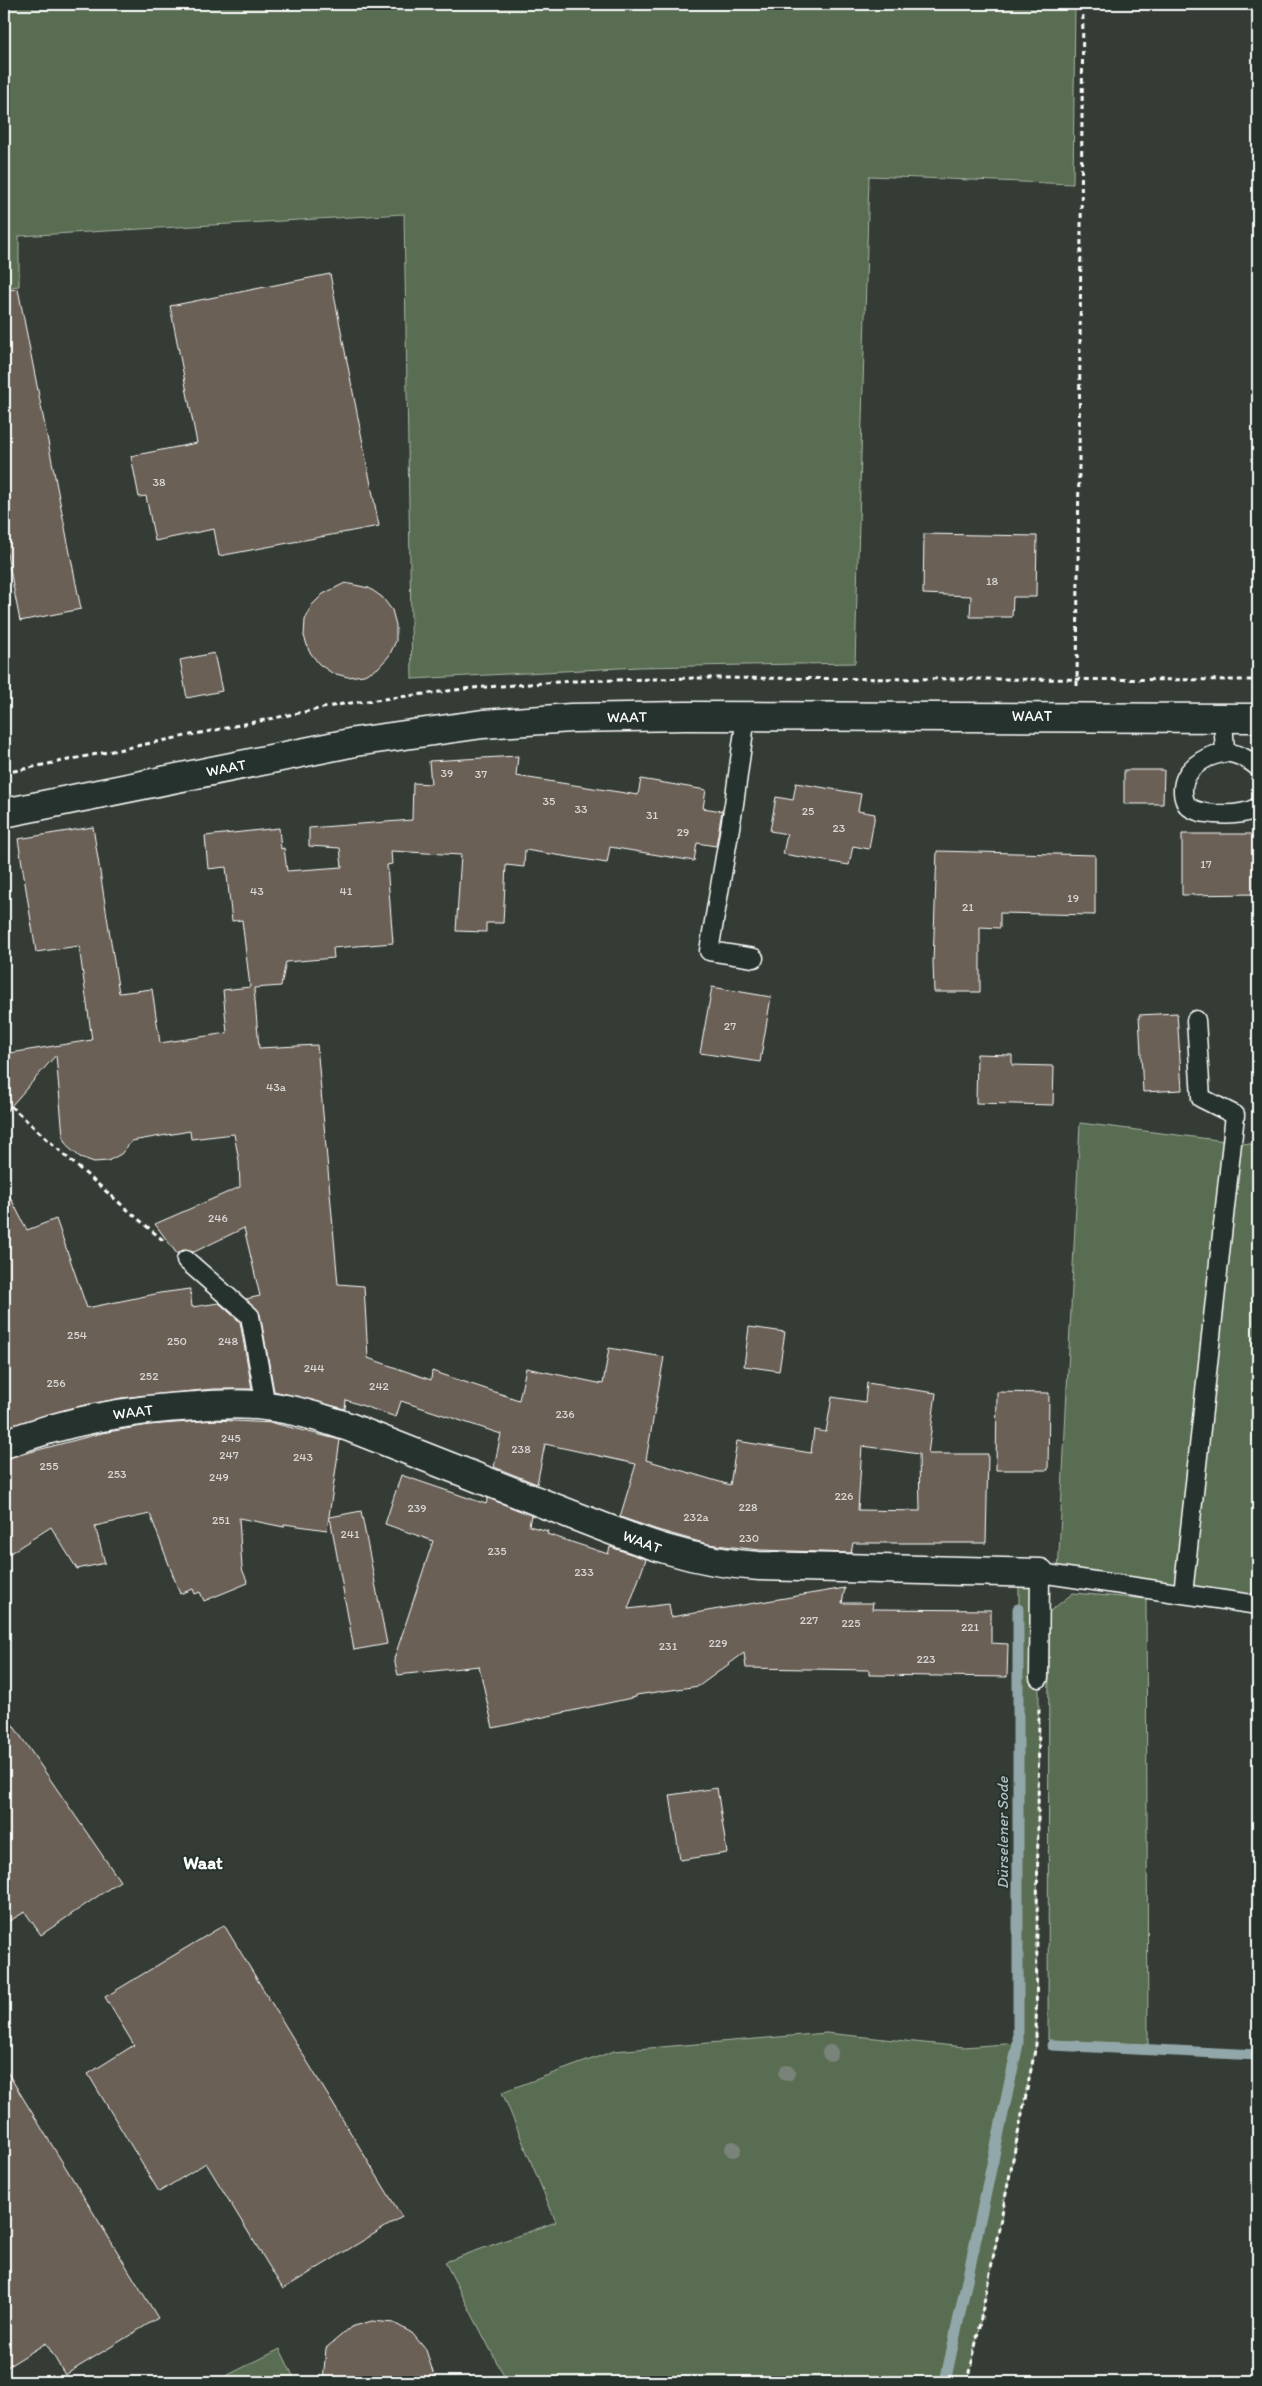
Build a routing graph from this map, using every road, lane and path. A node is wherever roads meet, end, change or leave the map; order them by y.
1 (1082, 4) edge
2 (746, 716) junction
3 (1078, 716) junction
4 (1223, 718) junction
5 (1258, 718) edge
6 (1225, 752) junction
7 (1258, 767) edge
8 (1258, 807) edge
9 (4, 813) edge
10 (754, 958) dead end
11 (1196, 1020) dead end
12 (4, 1100) edge
13 (186, 1260) joint
14 (266, 1406) junction
15 (4, 1444) edge
16 (1040, 1573) junction
17 (1183, 1594) junction
18 (1258, 1605) edge
19 (1039, 1678) joint
20 (968, 2382) edge

1 - 3 path
2 - 3 main road, WAAT
2 - 9 main road, WAAT
2 - 10 lane
3 - 4 main road, WAAT
4 - 5 main road, WAAT
4 - 6 lane
6 - 7 lane
6 - 8 lane
11 - 17 lane
12 - 13 path
13 - 14 lane
14 - 15 main road, WAAT
14 - 16 main road, WAAT
16 - 17 lane
16 - 19 lane
17 - 18 lane
19 - 20 path

